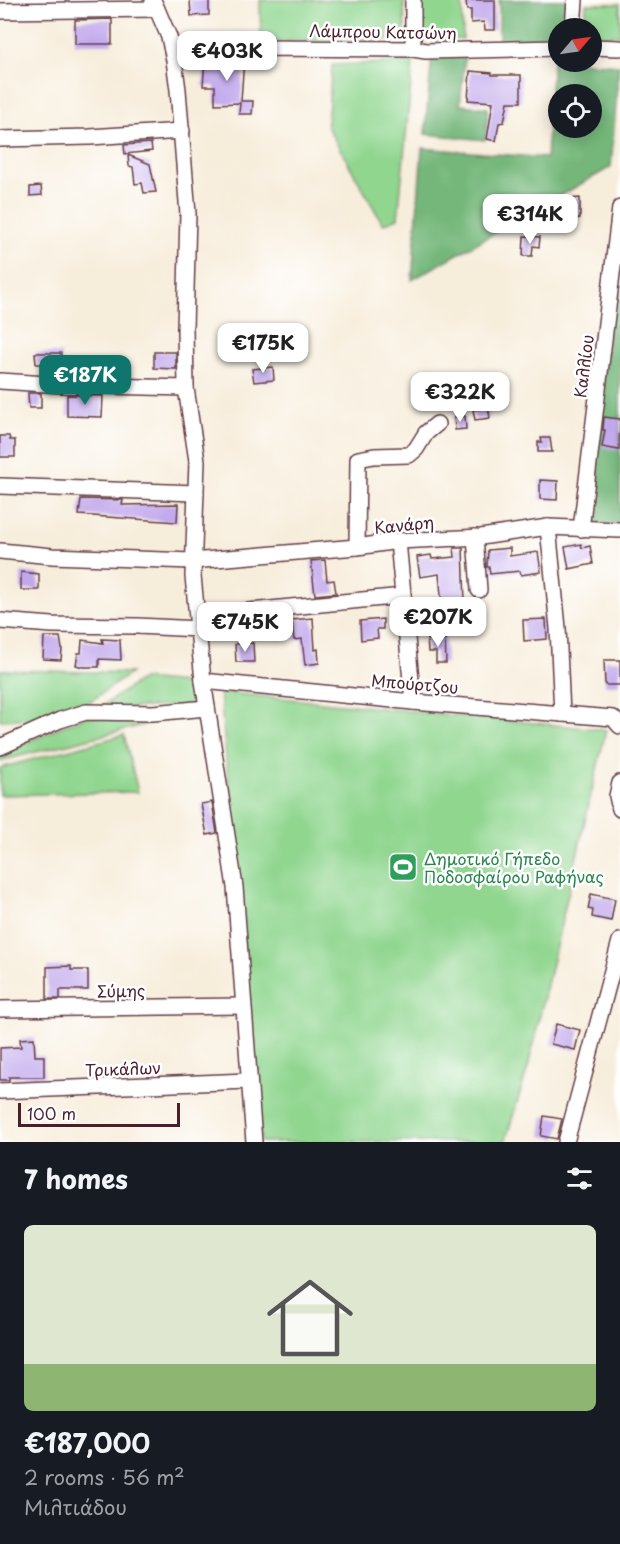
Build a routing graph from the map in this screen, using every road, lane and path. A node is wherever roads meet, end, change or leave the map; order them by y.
1 (413, 0) edge
2 (575, 0) edge
3 (155, 5) edge
4 (0, 11) edge
5 (574, 18) edge
6 (602, 47) edge
7 (548, 48) edge
8 (620, 48) edge
9 (413, 49) junction
10 (172, 50) junction
11 (182, 131) junction
12 (0, 139) edge
13 (620, 208) edge
14 (0, 381) edge
15 (186, 388) junction
16 (437, 424) dead end
17 (0, 486) edge
18 (196, 493) junction
19 (548, 527) junction
20 (581, 529) junction
21 (620, 530) edge
22 (475, 537) junction
23 (398, 541) junction
24 (357, 547) junction
25 (0, 551) edge
26 (192, 561) junction
27 (479, 590) dead end
28 (403, 596) junction
29 (0, 621) edge
30 (199, 623) junction
31 (203, 681) junction
32 (414, 702) junction
33 (207, 708) junction
34 (562, 714) junction
35 (620, 726) edge
36 (0, 747) edge
37 (620, 783) edge
38 (620, 809) edge
39 (620, 941) edge
40 (243, 1006) junction
41 (0, 1009) edge
42 (248, 1081) junction
43 (0, 1092) edge
44 (254, 1142) edge
45 (566, 1142) edge

1 - 9 street
2 - 5 street
3 - 4 street
3 - 10 street
6 - 8 street
7 - 9 street, Λάμπρου Κατσώνη
9 - 10 street, Λάμπρου Κατσώνη
10 - 11 street
11 - 12 street
11 - 15 street
13 - 20 street, Καλλίου
14 - 15 street
15 - 18 street
16 - 24 street
17 - 18 street
18 - 26 street
19 - 20 street, Κανάρη
19 - 22 street, Κανάρη
19 - 34 street
20 - 21 street, Κανάρη
22 - 23 street, Κανάρη
22 - 27 street
23 - 24 street, Κανάρη
23 - 28 street
24 - 26 street, Κανάρη
25 - 26 street, Κανάρη
26 - 30 street
28 - 30 street
28 - 32 street
29 - 30 street
30 - 31 street
31 - 32 street, Μπούρτζου
31 - 33 street
32 - 34 street, Μπούρτζου
33 - 36 street
33 - 40 street
34 - 35 street, Μπούρτζου
37 - 38 street
39 - 45 street
40 - 41 street, Σύμης
40 - 42 street
42 - 43 street, Τρικάλων
42 - 44 street

